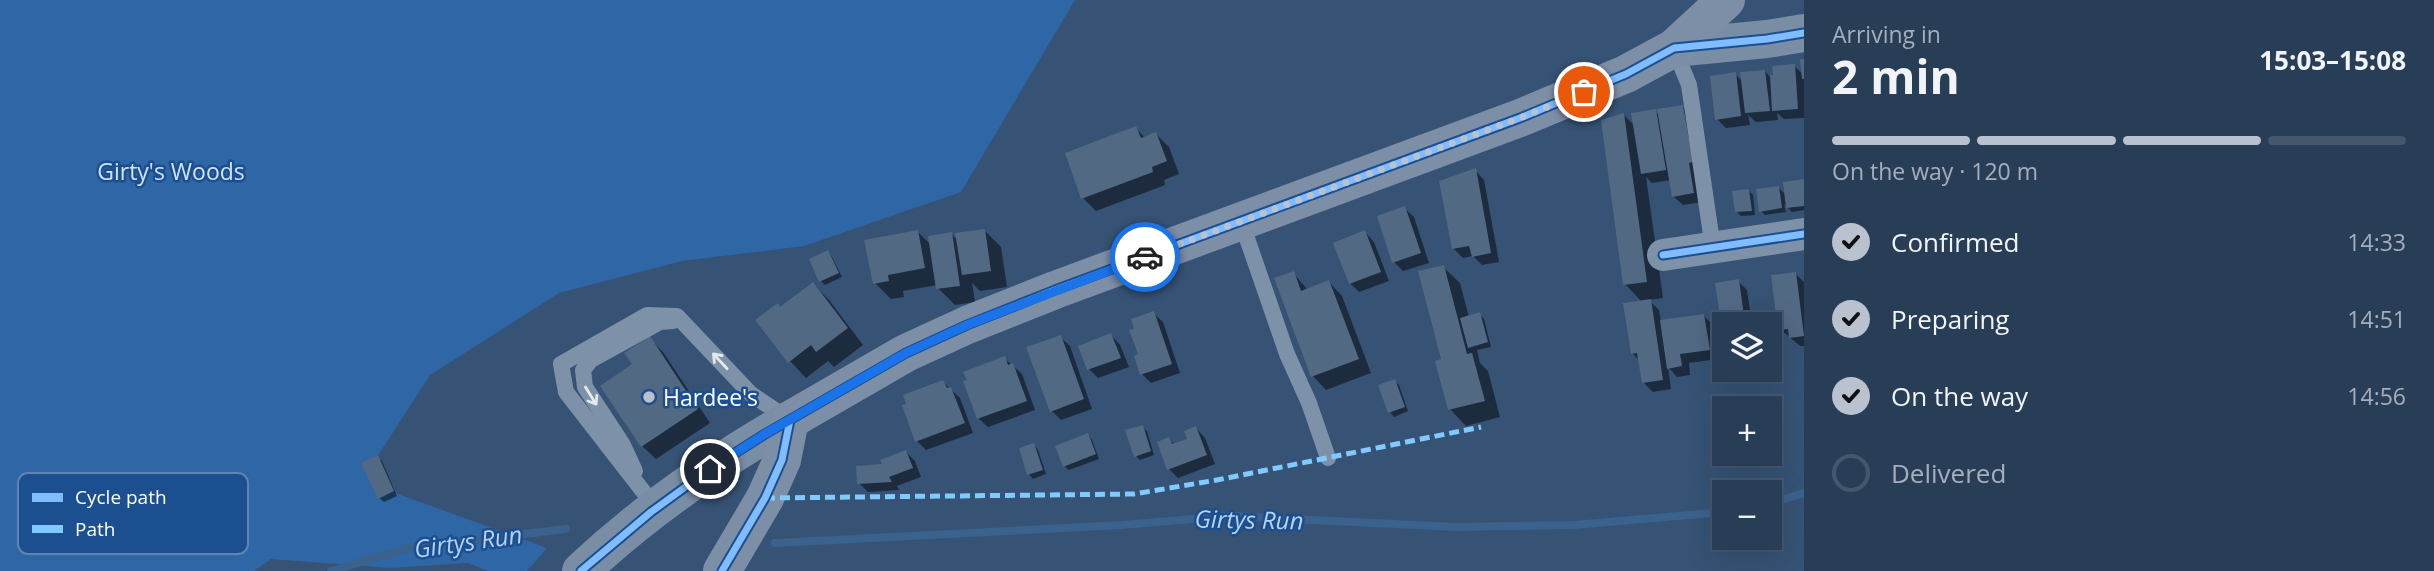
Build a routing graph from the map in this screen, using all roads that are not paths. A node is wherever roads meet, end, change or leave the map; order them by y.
1 (1726, 0) edge
2 (1804, 33) edge
3 (1674, 48) junction
4 (1241, 221) junction
5 (1804, 234) edge
6 (1713, 248) junction
7 (1663, 255) dead end
8 (682, 321) junction
9 (790, 420) junction
10 (1328, 458) dead end
11 (651, 501) junction
12 (589, 569) edge
13 (722, 571) edge

1 - 3 main road
2 - 3 street
3 - 4 main road
3 - 6 lane
4 - 9 main road
4 - 10 lane
5 - 6 street
6 - 7 street
9 -> 8 lane
8 -> 11 lane
8 - 11 lane
9 - 11 street
9 - 13 main road
11 - 12 street

